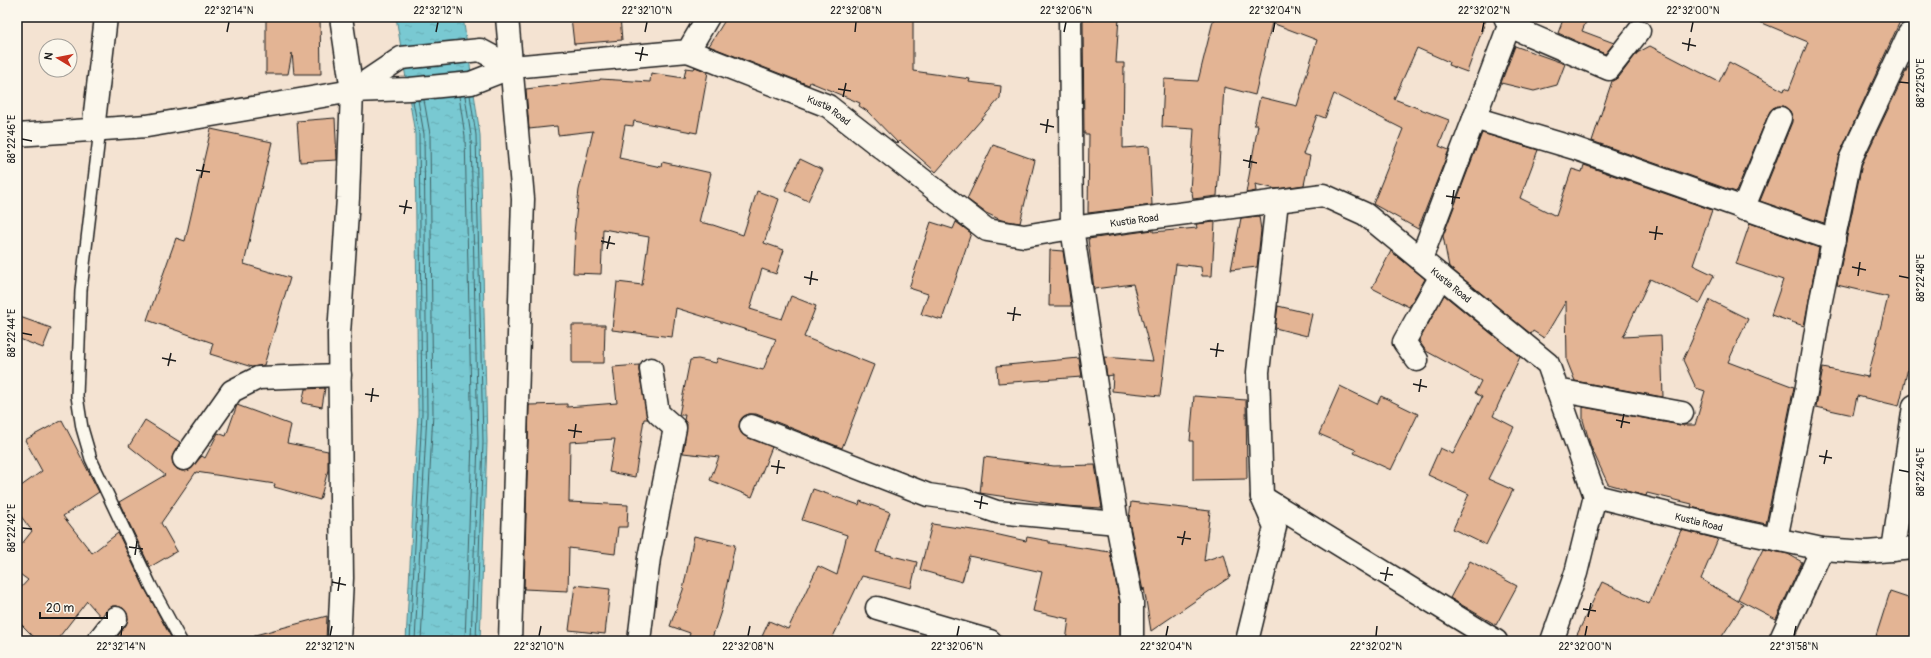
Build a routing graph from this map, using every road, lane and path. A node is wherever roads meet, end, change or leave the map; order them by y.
1 (106, 17) edge
2 (341, 17) edge
3 (508, 17) edge
4 (708, 17) edge
5 (1070, 17) edge
6 (1507, 22) edge
7 (1639, 31) dead end
8 (1909, 34) dead end
9 (688, 51) junction
10 (512, 67) junction
11 (352, 91) junction
12 (1474, 118) junction
13 (1780, 118) dead end
14 (96, 130) junction
15 (17, 135) edge
16 (1277, 201) junction
17 (1743, 209) junction
18 (1072, 228) junction
19 (1834, 240) junction
20 (1421, 259) junction
21 (1441, 276) junction
22 (1417, 360) dead end
23 (651, 369) dead end
24 (340, 376) junction
25 (1557, 390) junction
26 (1914, 406) edge
27 (1682, 413) dead end
28 (751, 426) dead end
29 (184, 459) dead end
30 (1595, 496) junction
31 (1262, 497) junction
32 (1116, 523) junction
33 (1776, 539) junction
34 (1914, 548) edge
35 (1822, 549) junction
36 (1893, 550) junction
37 (878, 608) dead end
38 (116, 618) dead end
39 (98, 641) edge
40 (181, 641) edge
41 (339, 641) edge
42 (510, 641) edge
43 (639, 641) edge
44 (990, 641) edge
45 (1132, 641) edge
46 (1247, 641) edge
47 (1496, 641) edge
48 (1552, 641) edge
49 (1780, 641) edge

1 - 14 street
2 - 11 street
3 - 10 street
4 - 9 street
5 - 18 street
6 - 7 street
6 - 12 street
8 - 19 street
9 - 10 street
9 - 18 street, Kustia Road
10 - 11 street
10 - 11 street
10 - 42 street
11 - 14 street
11 - 24 street
12 - 17 street
12 - 20 street
13 - 17 street
14 - 15 street
14 - 40 lane
16 - 18 street, Kustia Road
16 - 20 street, Kustia Road
16 - 31 street
17 - 19 street
18 - 32 street
19 - 33 street
20 - 21 street, Kustia Road
21 - 22 street
21 - 25 street, Kustia Road
23 - 43 street
24 - 29 street
24 - 41 street
25 - 27 street
25 - 30 street, Kustia Road
26 - 36 street
28 - 32 street
30 - 33 street, Kustia Road
30 - 48 street
31 - 46 street
31 - 47 street
32 - 45 street
33 - 35 street, Kustia Road
34 - 36 street, Kustia Road
35 - 36 street, Kustia Road
35 - 49 street
37 - 44 street
38 - 39 street

